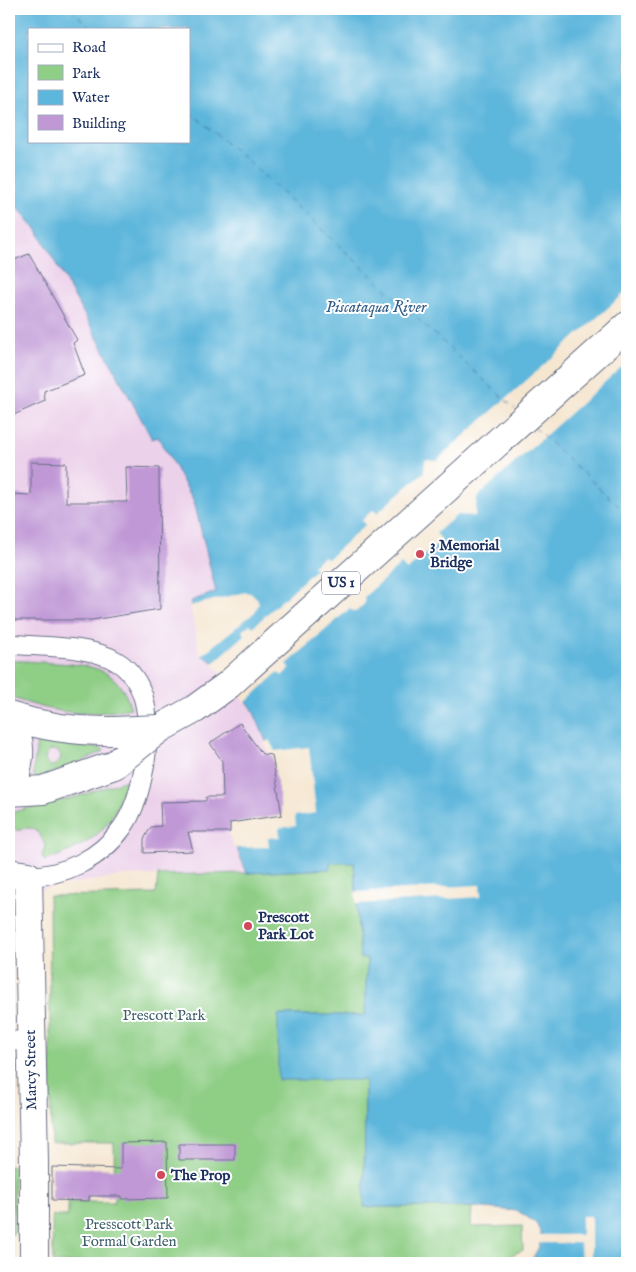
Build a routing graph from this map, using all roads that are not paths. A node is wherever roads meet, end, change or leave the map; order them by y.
1 (627, 326) edge
2 (9, 644) edge
3 (9, 718) edge
4 (159, 729) junction
5 (10, 792) edge
6 (19, 874) edge
7 (20, 1041) edge
8 (34, 1263) edge

1 - 4 main road, US 1
2 - 6 street
3 - 4 main road, US 1, bridge
3 - 5 main road
4 - 5 main road, US 1, bridge
6 - 7 main road, Marcy Street
7 - 8 main road, Marcy Street

